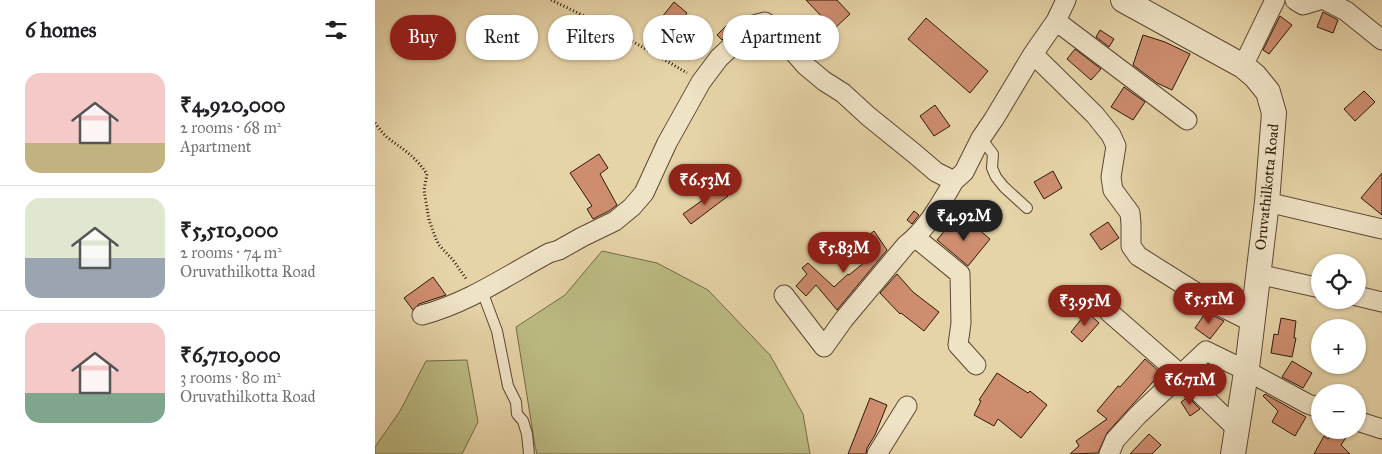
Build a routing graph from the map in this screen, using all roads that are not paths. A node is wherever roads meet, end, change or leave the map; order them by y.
1 (1066, 0) edge
2 (1123, 0) edge
3 (1275, 0) edge
4 (1295, 0) edge
5 (1320, 0) edge
6 (1325, 0) edge
7 (1056, 21) junction
8 (1382, 40) edge
9 (1033, 54) junction
10 (1243, 66) junction
11 (1187, 120) dead end
12 (981, 138) junction
13 (954, 181) junction
14 (1267, 202) junction
15 (1027, 208) dead end
16 (1382, 229) edge
17 (916, 238) junction
18 (1258, 274) junction
19 (1311, 286) edge
20 (482, 291) junction
21 (784, 294) dead end
22 (1366, 298) edge
23 (1382, 302) edge
24 (1109, 312) dead end
25 (422, 315) dead end
26 (1252, 322) junction
27 (976, 365) dead end
28 (1247, 371) junction
29 (1180, 374) junction
30 (1311, 405) edge
31 (907, 406) dead end
32 (1366, 424) edge
33 (1237, 429) junction
34 (1382, 429) edge
35 (529, 454) edge
36 (877, 454) edge
37 (1109, 454) edge
38 (1234, 454) edge

1 - 7 street
2 - 10 street, Oruvathilkotta Road
3 - 10 street
4 - 5 street
6 - 8 street
7 - 9 street
7 - 11 street
9 - 12 street
9 - 26 street
10 - 14 street, Oruvathilkotta Road
12 - 13 street
12 - 15 lane
13 - 17 street
13 - 20 street
14 - 16 street
14 - 18 street, Oruvathilkotta Road
17 - 21 street
17 - 27 street
18 - 19 street
18 - 26 street, Oruvathilkotta Road
20 - 25 street
20 - 35 lane
22 - 23 street
24 - 29 street
26 - 28 street, Oruvathilkotta Road
28 - 29 street
28 - 30 street
28 - 33 street, Oruvathilkotta Road
29 - 33 street
29 - 37 street
31 - 36 street
32 - 34 street
33 - 38 street, Oruvathilkotta Road

